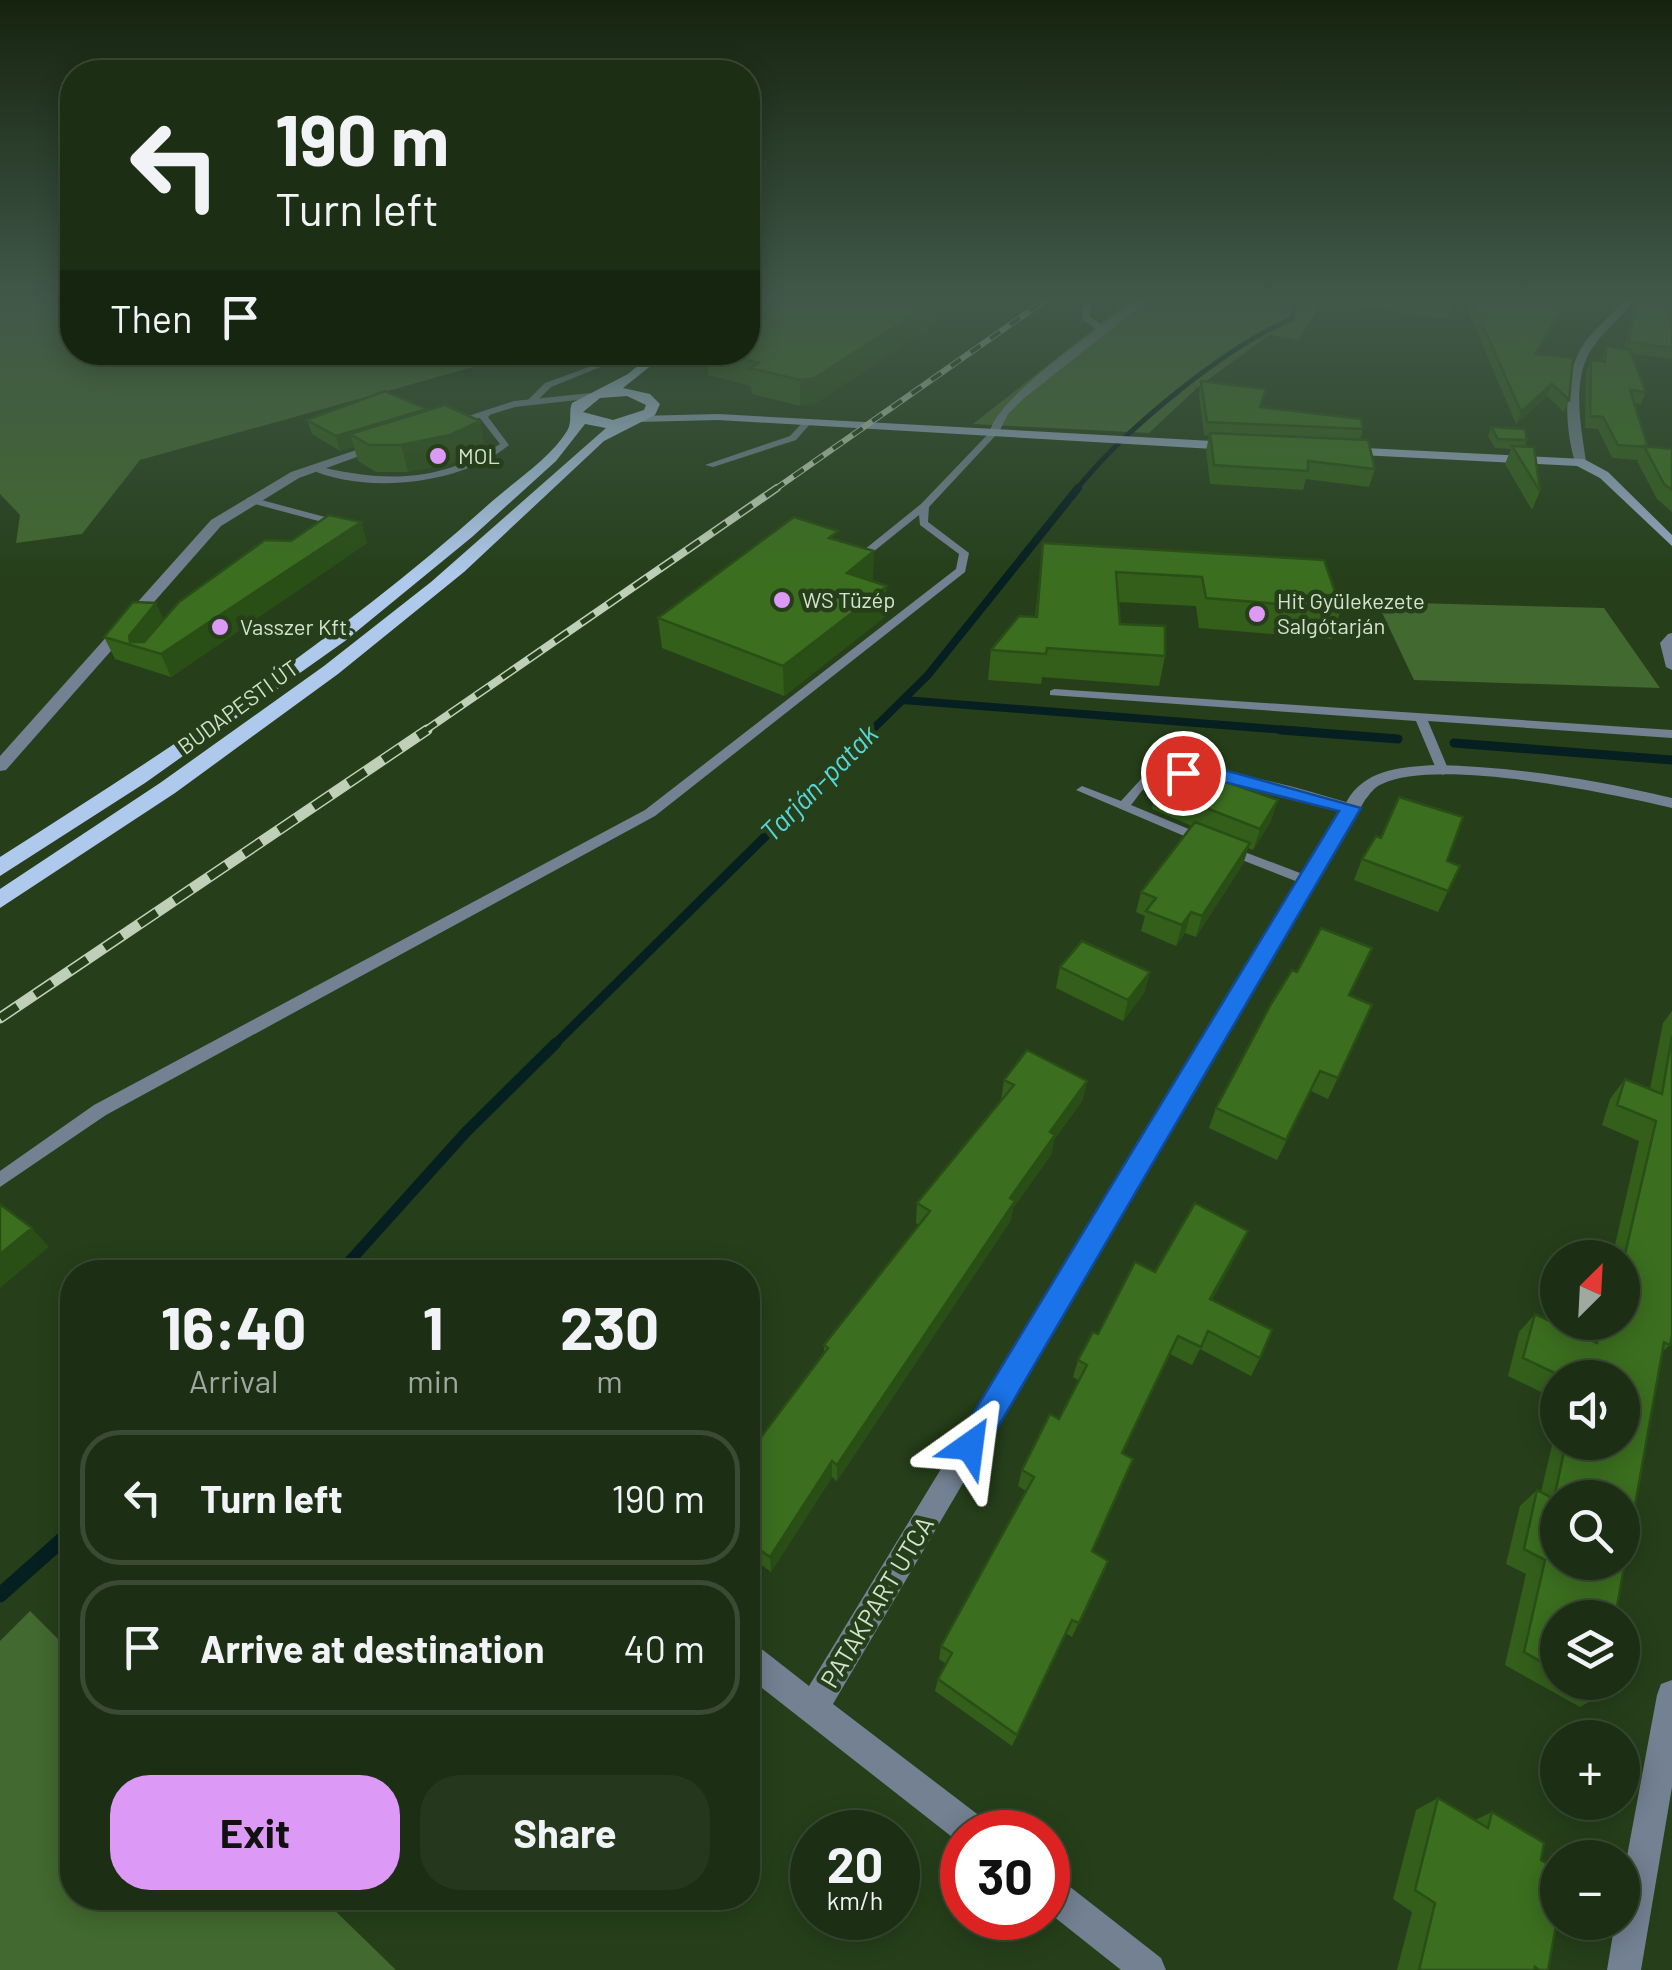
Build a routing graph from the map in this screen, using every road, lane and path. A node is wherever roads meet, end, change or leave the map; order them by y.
1 (540, 393) edge
2 (652, 393) edge
3 (1025, 393) edge
4 (1576, 393) edge
5 (598, 394) junction
6 (647, 400) junction
7 (532, 402) junction
8 (489, 412) junction
9 (577, 413) junction
10 (718, 416) junction
11 (634, 420) junction
12 (806, 424) junction
13 (440, 427) edge
14 (994, 434) junction
15 (390, 442) edge
16 (1254, 447) edge
17 (1330, 450) edge
18 (1580, 462) junction
19 (710, 466) dead end
20 (312, 468) junction
21 (250, 500) junction
22 (924, 506) junction
23 (325, 535) edge
24 (1672, 542) edge
25 (847, 567) edge
26 (138, 609) junction
27 (160, 609) edge
28 (1672, 636) edge
29 (1672, 667) edge
30 (1054, 693) dead end
31 (1422, 720) junction
32 (1672, 734) edge
33 (2, 762) edge
34 (1442, 771) junction
35 (1228, 777) junction
36 (1082, 790) dead end
37 (1215, 796) edge
38 (1672, 803) edge
39 (1124, 807) junction
40 (1351, 808) junction
41 (0, 868) edge
42 (1308, 881) junction
43 (0, 900) edge
44 (0, 1180) edge
45 (760, 1667) edge
46 (1672, 1694) edge
47 (814, 1708) junction
48 (945, 1810) edge
49 (1070, 1908) edge
50 (1149, 1970) edge
51 (1624, 1970) edge

1 - 7 lane
2 - 6 main road
3 - 14 street
4 - 18 street
5 - 6 main road
5 - 7 street
5 - 9 main road, BUDAPESTI ÚT
6 - 10 main road
6 - 11 main road, BUDAPESTI ÚT
7 - 8 street
7 - 9 street
8 - 13 street
8 - 20 lane
9 - 11 main road
9 - 41 main road, BUDAPESTI ÚT
10 - 11 main road
10 - 12 main road
11 - 43 main road, BUDAPESTI ÚT
12 - 14 main road
12 - 19 lane
14 - 16 main road
14 - 22 lane
15 - 20 street
17 - 18 main road
18 - 24 main road
20 - 21 street
21 - 23 lane
21 - 26 street
22 - 25 lane
22 - 44 lane
26 - 27 lane
26 - 33 street
28 - 29 lane
30 - 31 lane
31 - 32 lane
31 - 34 lane
34 - 38 street, PATAKPART UTCA
34 - 40 street, PATAKPART UTCA
35 - 37 lane
35 - 39 lane
35 - 40 lane
36 - 39 lane
39 - 42 lane
40 - 42 street, PATAKPART UTCA
42 - 47 street, PATAKPART UTCA
45 - 47 street, PATAKPART UTCA
46 - 51 street
47 - 48 street, PATAKPART UTCA
49 - 50 street

